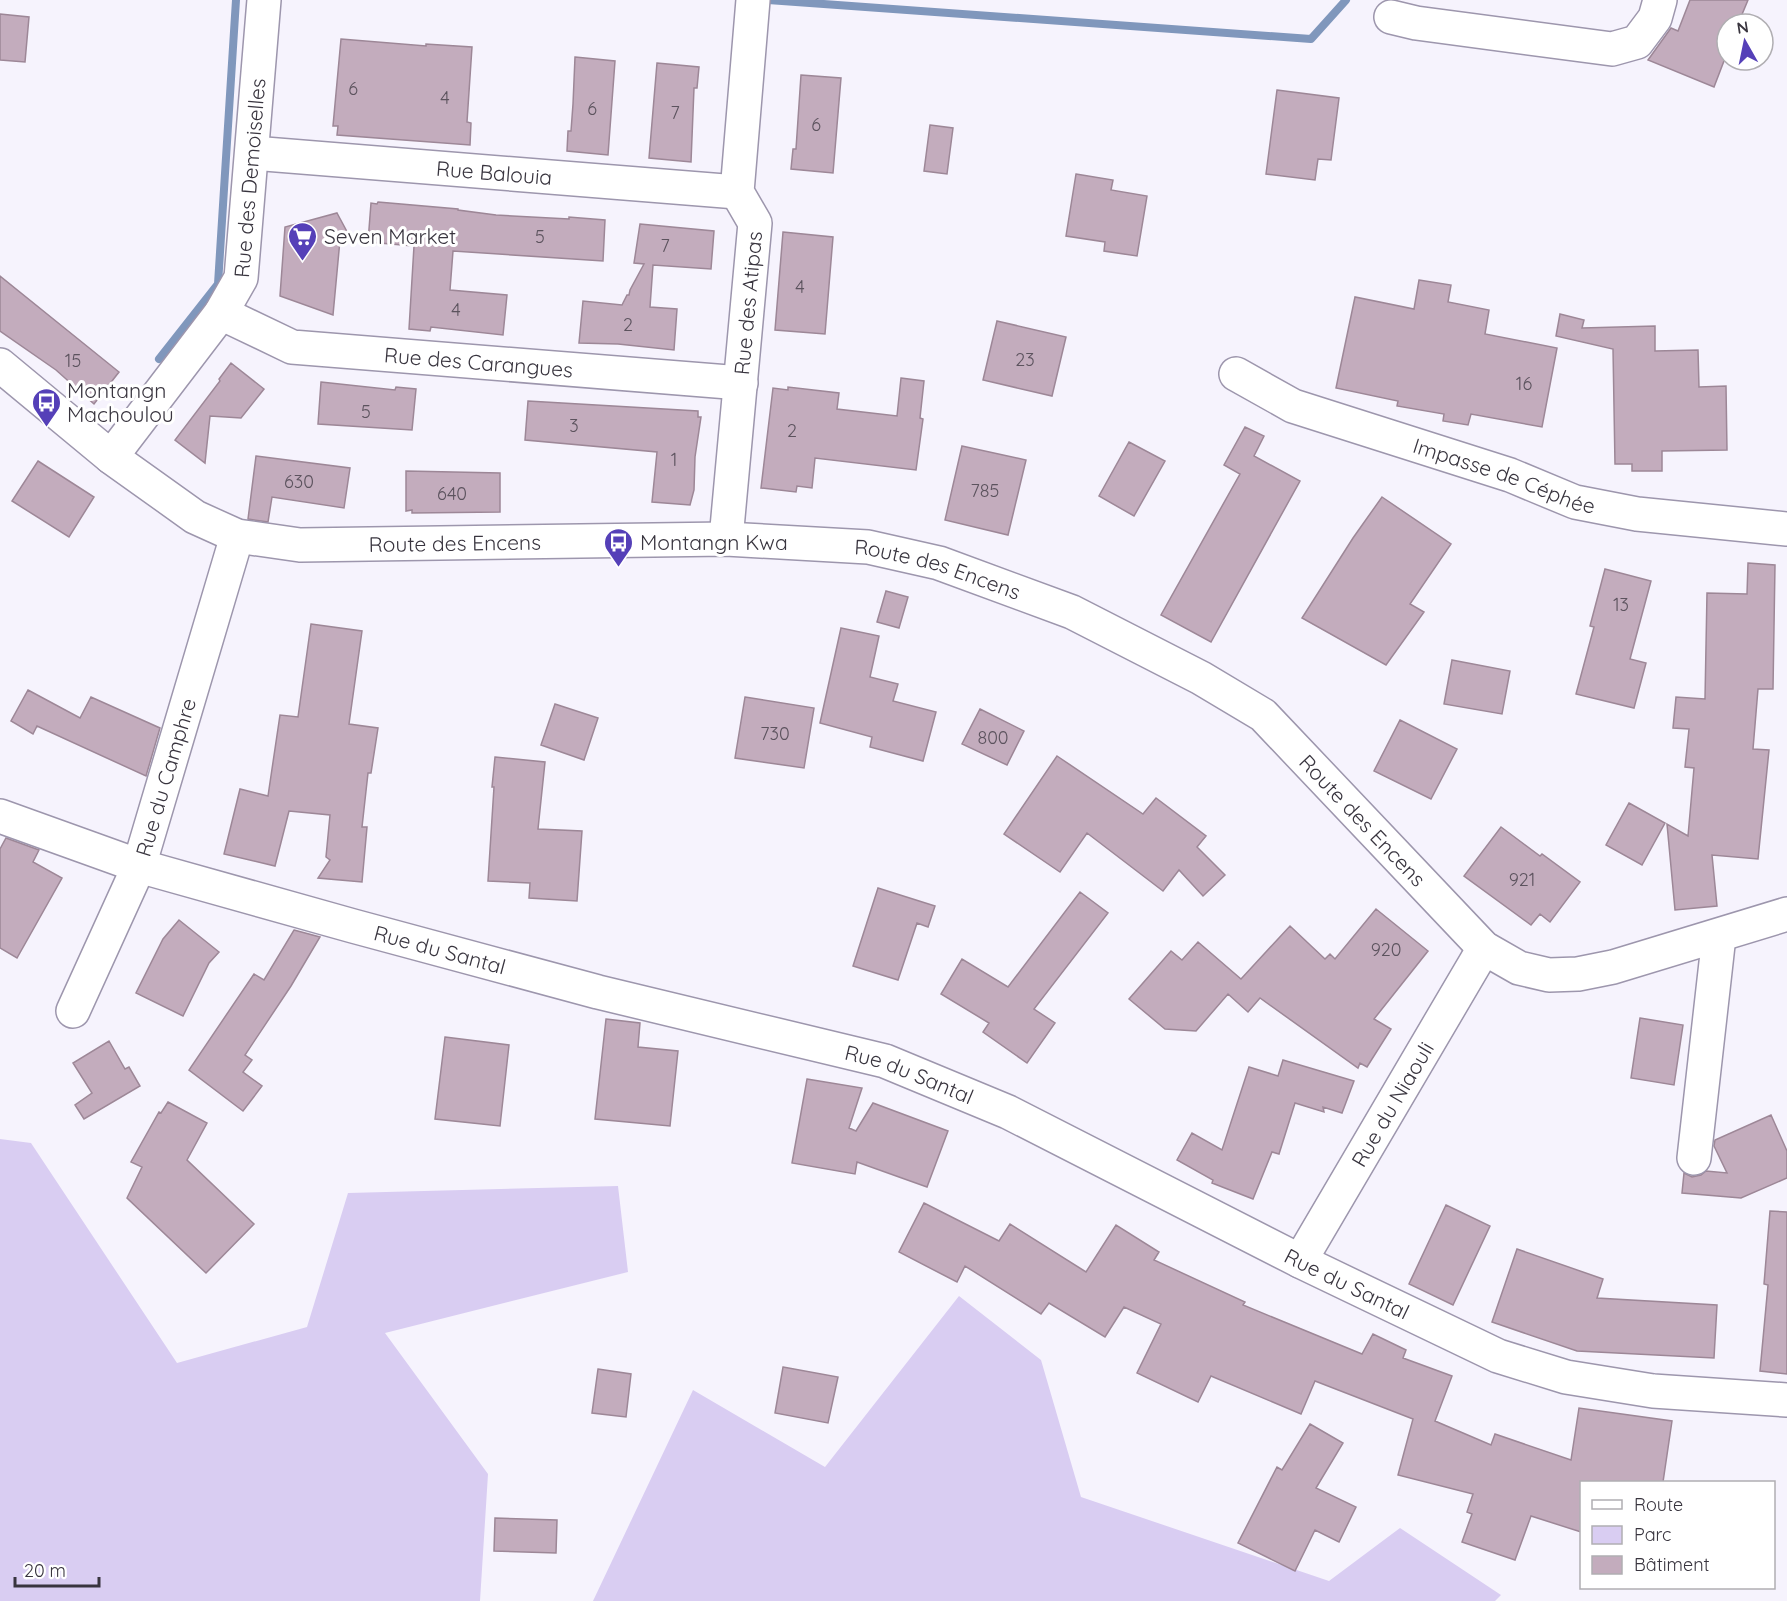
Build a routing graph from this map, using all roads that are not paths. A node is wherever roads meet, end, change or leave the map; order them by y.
1 (264, 0) edge
2 (753, 0) edge
3 (1660, 0) edge
4 (1391, 18) dead end
5 (252, 153) junction
6 (737, 192) junction
7 (221, 313) junction
8 (0, 365) edge
9 (1236, 374) dead end
10 (741, 383) junction
11 (111, 457) junction
12 (1787, 529) edge
13 (237, 536) junction
14 (726, 539) junction
15 (0, 816) edge
16 (139, 866) junction
17 (1787, 914) edge
18 (1719, 936) junction
19 (1484, 948) junction
20 (73, 1011) dead end
21 (1694, 1158) dead end
22 (1300, 1261) junction
23 (1787, 1400) edge

1 - 5 street, Rue des Demoiselles
2 - 6 street
3 - 4 street
5 - 6 street, Rue Balouia
5 - 7 street, Rue des Demoiselles
6 - 10 street, Rue des Atipas
7 - 10 street, Rue des Carangues
7 - 11 street, Rue des Demoiselles
8 - 11 street, Route des Encens
9 - 12 street, Impasse de Céphée
10 - 14 street, Rue des Atipas
11 - 13 street, Route des Encens
13 - 14 street, Route des Encens
13 - 16 street, Rue du Camphre
14 - 19 street, Route des Encens
15 - 16 street, Rue du Santal
16 - 20 street, Rue du Camphre
16 - 22 street, Rue du Santal
17 - 18 street, Route des Encens
18 - 19 street, Route des Encens
18 - 21 street
19 - 22 street, Rue du Niaouli
22 - 23 street, Rue du Santal

